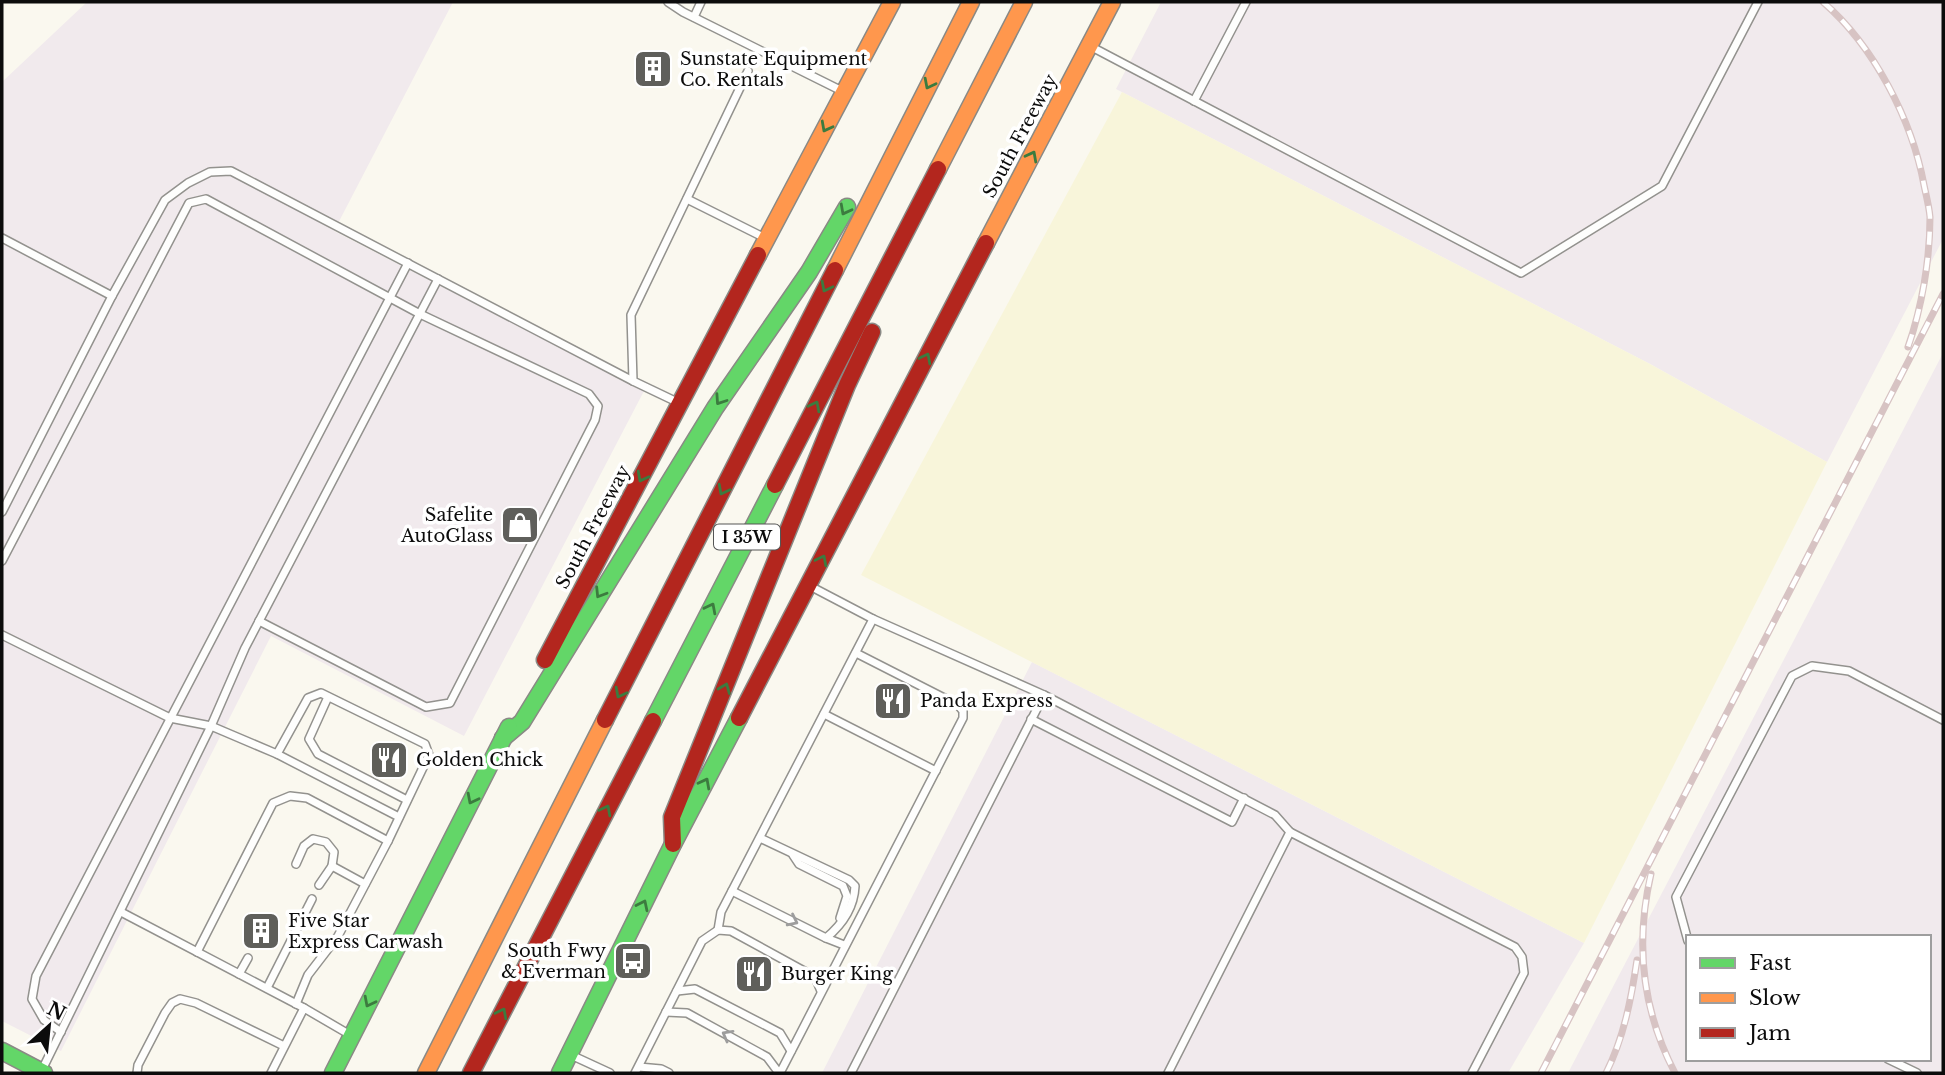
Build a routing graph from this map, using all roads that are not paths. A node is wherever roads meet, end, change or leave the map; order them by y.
1 (668, 2) edge
2 (701, 2) edge
3 (892, 2) edge
4 (963, 2) edge
5 (971, 2) edge
6 (1024, 2) edge
7 (1112, 2) edge
8 (1245, 2) edge
9 (1758, 2) edge
10 (694, 17) junction
11 (1090, 45) junction
12 (748, 71) dead end
13 (845, 92) junction
14 (1194, 101) junction
15 (880, 146) dead end
16 (941, 161) junction
17 (854, 195) dead end
18 (687, 199) junction
19 (2, 238) edge
20 (768, 239) junction
21 (408, 263) junction
22 (439, 279) junction
23 (112, 296) junction
24 (390, 298) junction
25 (420, 314) junction
26 (634, 381) junction
27 (681, 404) junction
28 (2, 512) edge
29 (2, 561) edge
30 (809, 586) junction
31 (873, 619) junction
32 (259, 621) junction
33 (2, 635) edge
34 (856, 653) junction
35 (1044, 695) junction
36 (328, 697) junction
37 (824, 714) junction
38 (170, 718) junction
39 (1031, 719) junction
40 (1943, 720) edge
41 (211, 726) junction
42 (503, 738) junction
43 (277, 754) junction
44 (936, 771) junction
45 (1244, 798) junction
46 (407, 800) junction
47 (399, 817) junction
48 (1290, 832) junction
49 (760, 838) junction
50 (388, 841) junction
51 (673, 844) junction
52 (296, 864) dead end
53 (332, 866) junction
54 (365, 884) junction
55 (319, 886) dead end
56 (732, 891) junction
57 (312, 899) dead end
58 (121, 912) junction
59 (718, 930) junction
60 (1686, 935) edge
61 (826, 938) junction
62 (844, 945) junction
63 (197, 952) junction
64 (248, 958) dead end
65 (239, 974) junction
66 (267, 988) junction
67 (677, 991) junction
68 (821, 991) junction
69 (300, 1006) junction
70 (666, 1013) junction
71 (61, 1032) junction
72 (352, 1036) junction
73 (284, 1046) junction
74 (2, 1051) edge
75 (791, 1051) junction
76 (570, 1054) junction
77 (1892, 1061) edge
78 (637, 1070) edge
79 (42, 1072) edge
80 (137, 1073) edge
81 (271, 1073) edge
82 (333, 1073) edge
83 (426, 1073) edge
84 (471, 1073) edge
85 (562, 1073) edge
86 (610, 1073) edge
87 (669, 1073) edge
88 (779, 1073) edge
89 (851, 1073) edge
90 (1168, 1073) edge
91 (1472, 1073) edge
92 (1917, 1073) edge

1 - 10 lane
2 - 10 lane
3 - 13 main road, South Freeway
4 - 15 main road
5 -> 83 main road, I 35W
6 - 16 main road, I 35W
7 - 11 main road, South Freeway
8 - 14 lane
9 - 14 lane
10 - 13 lane
11 - 14 lane
30 -> 11 main road, South Freeway
12 - 18 lane
13 -> 20 main road, South Freeway
51 -> 16 main road
84 -> 16 main road, I 35W
17 -> 42 main road
18 - 20 lane
18 - 26 lane
19 - 23 lane
20 - 27 main road, South Freeway
21 - 22 lane
21 - 23 lane
21 - 24 lane
22 - 25 lane
22 - 26 lane
23 - 28 lane
24 - 25 lane
24 - 29 lane
24 - 38 lane
25 - 32 lane
25 - 32 lane
26 - 27 lane
27 -> 42 main road, South Freeway
30 - 31 lane
51 -> 30 main road, South Freeway
31 - 34 lane
31 - 35 lane
32 - 41 lane
33 - 38 lane
34 - 37 lane
34 - 44 lane
35 - 39 lane
35 - 45 lane
36 - 43 lane
36 - 46 lane
36 - 46 lane
37 - 44 lane
37 - 49 lane
38 - 41 lane
38 - 71 lane
39 - 45 lane
39 - 89 lane
40 - 60 lane
41 - 43 lane
41 - 58 lane
42 -> 72 main road, South Freeway
43 - 47 lane
44 - 62 lane
45 - 48 lane
46 - 47 lane
47 - 50 lane
48 - 90 lane
48 - 91 lane
49 - 56 lane
49 - 61 lane
50 - 54 lane
50 - 63 lane
76 -> 51 main road, South Freeway
52 - 53 lane
53 - 54 lane
53 - 55 lane
54 - 69 lane
56 - 59 lane
56 -> 61 lane
57 - 66 lane
58 - 63 lane
58 - 71 lane
59 - 67 lane
59 - 68 lane
61 - 62 lane
62 - 68 lane
63 - 65 lane
64 - 65 lane
65 - 66 lane
66 - 69 lane
67 - 70 lane
67 - 75 lane
68 - 75 lane
69 - 72 lane
69 - 73 lane
70 - 78 lane
88 -> 70 lane
71 - 79 lane
72 - 82 main road, South Freeway
73 - 80 lane
73 - 81 lane
74 - 79 main road
75 - 88 lane
76 - 85 main road, South Freeway
76 - 86 lane
77 - 92 lane
78 - 87 lane

